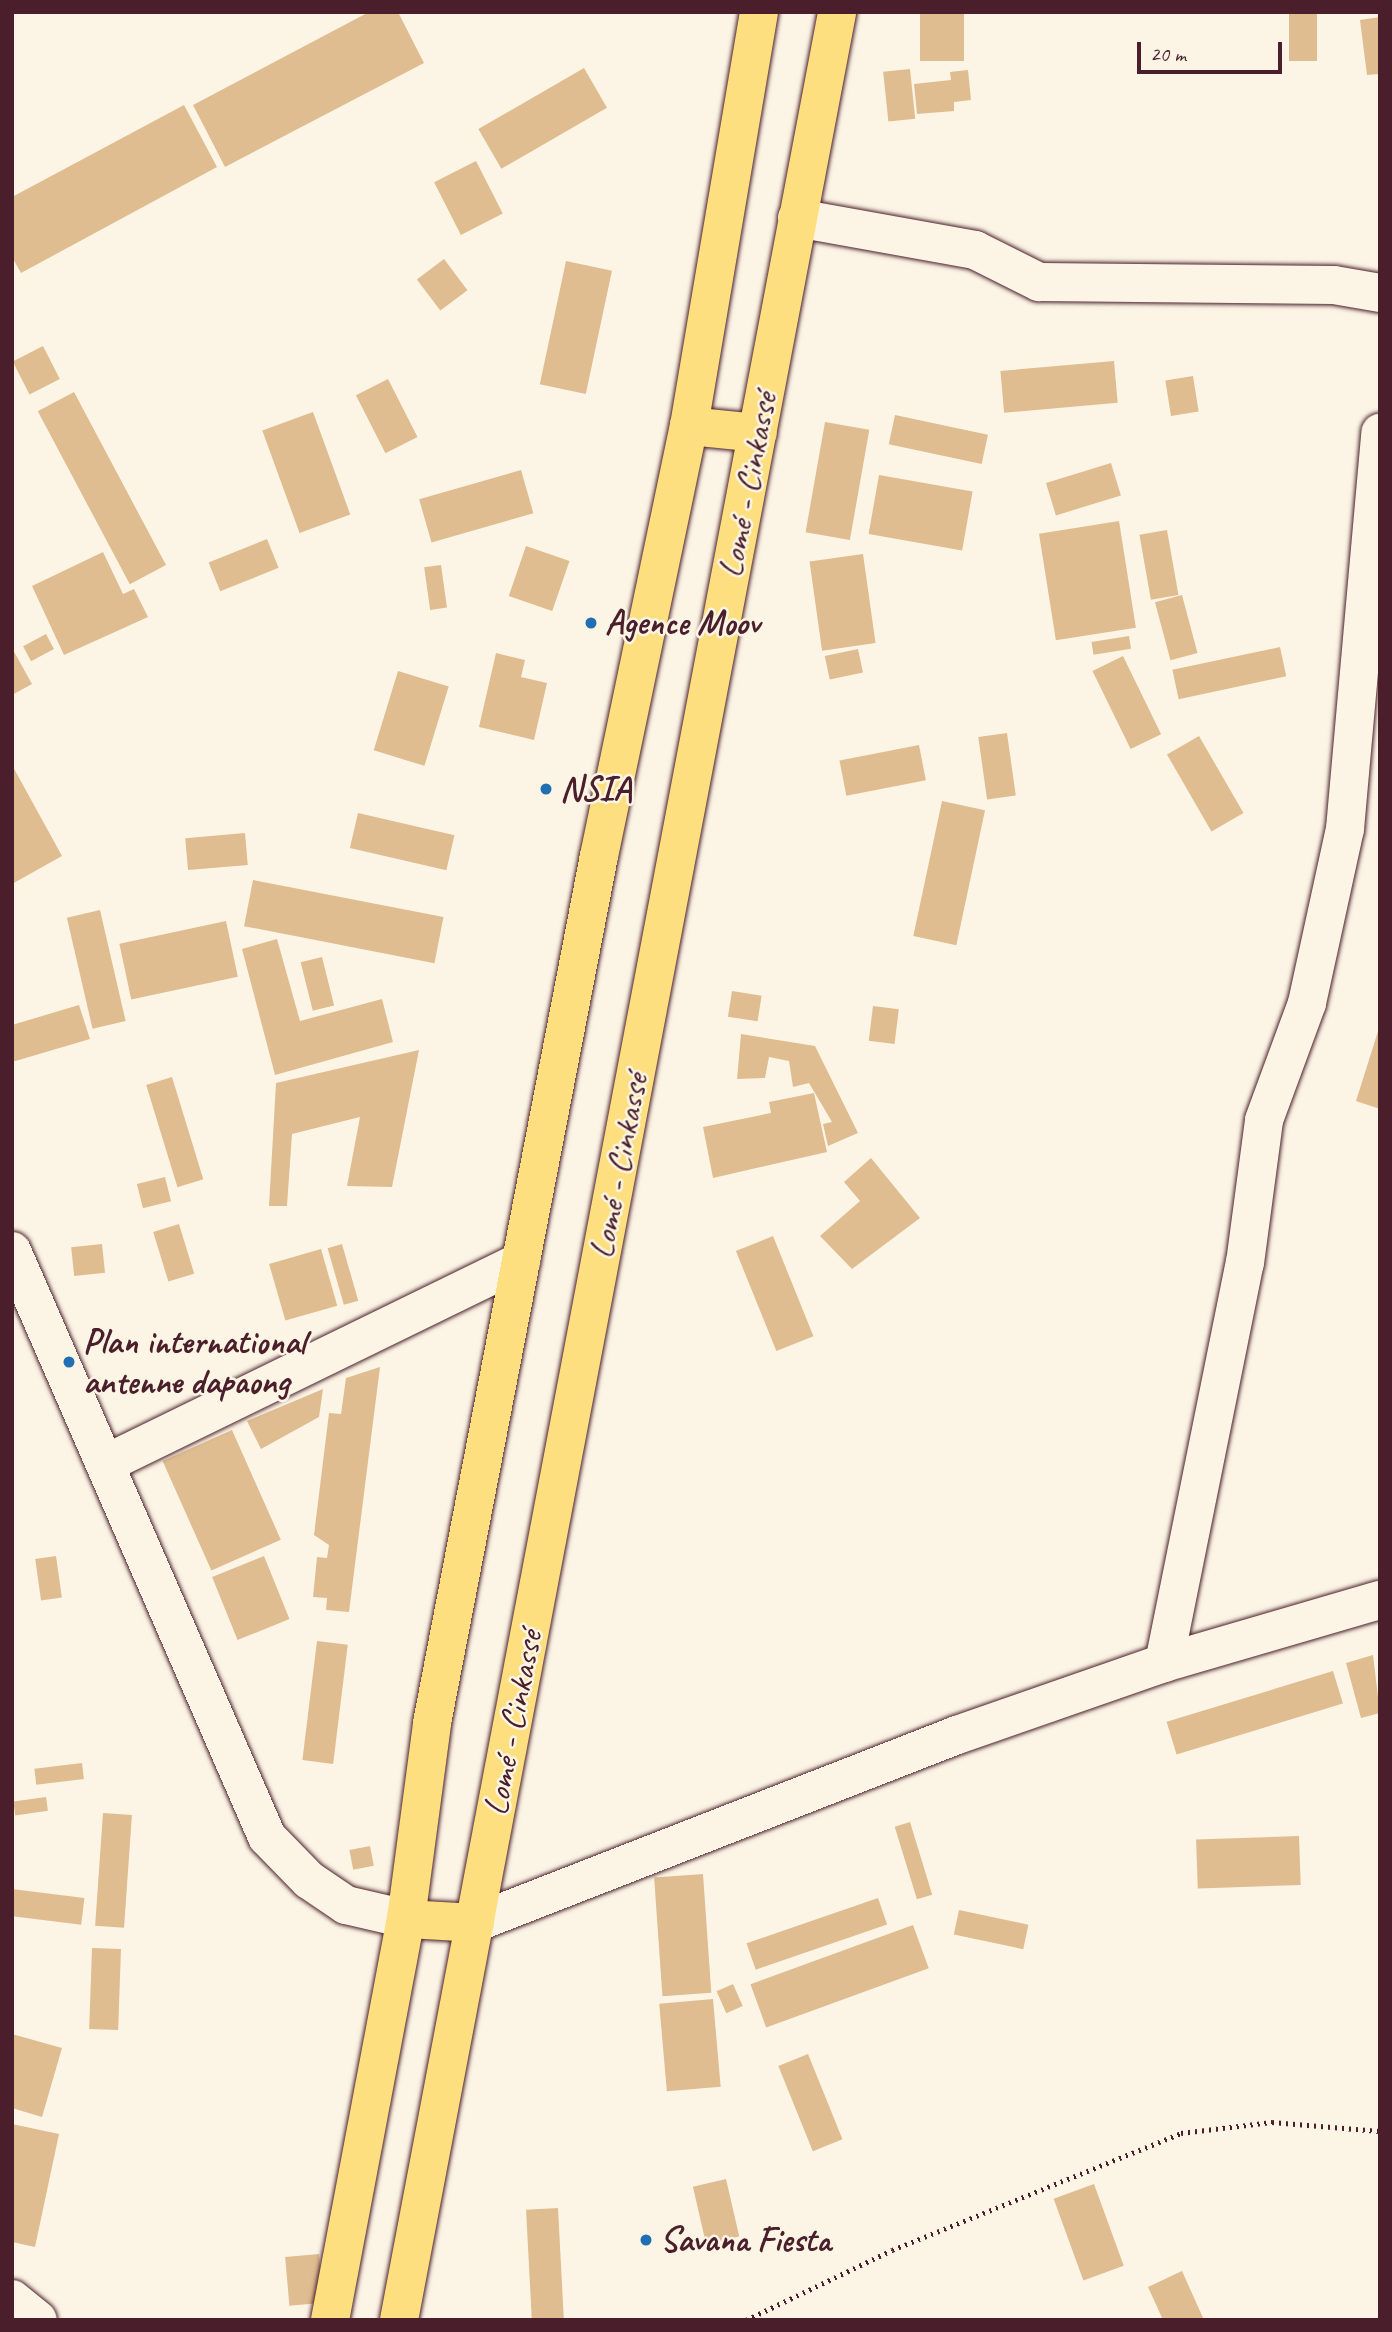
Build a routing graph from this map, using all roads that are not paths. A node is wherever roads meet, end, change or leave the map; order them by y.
1 (759, 12) edge
2 (837, 12) edge
3 (796, 218) junction
4 (1380, 293) edge
5 (689, 425) junction
6 (758, 433) junction
7 (1380, 433) edge
8 (12, 1251) edge
9 (521, 1261) junction
10 (105, 1464) junction
11 (1380, 1600) edge
12 (1164, 1662) junction
13 (406, 1919) junction
14 (475, 1923) junction
15 (12, 2299) edge
16 (38, 2320) edge
17 (330, 2320) edge
18 (399, 2320) edge

1 - 5 highway, Lomé - Cinkassé
2 - 3 highway, Lomé - Cinkassé
3 - 4 street
3 - 6 highway, Lomé - Cinkassé
5 - 6 highway
5 - 9 highway, Lomé - Cinkassé
6 - 14 highway, Lomé - Cinkassé
7 - 12 street
8 - 10 street
9 - 10 street
9 - 13 highway, Lomé - Cinkassé
10 - 13 street
11 - 12 street
12 - 14 street
13 - 14 highway
13 - 17 highway, Lomé - Cinkassé
14 - 18 highway, Lomé - Cinkassé
15 - 16 street

